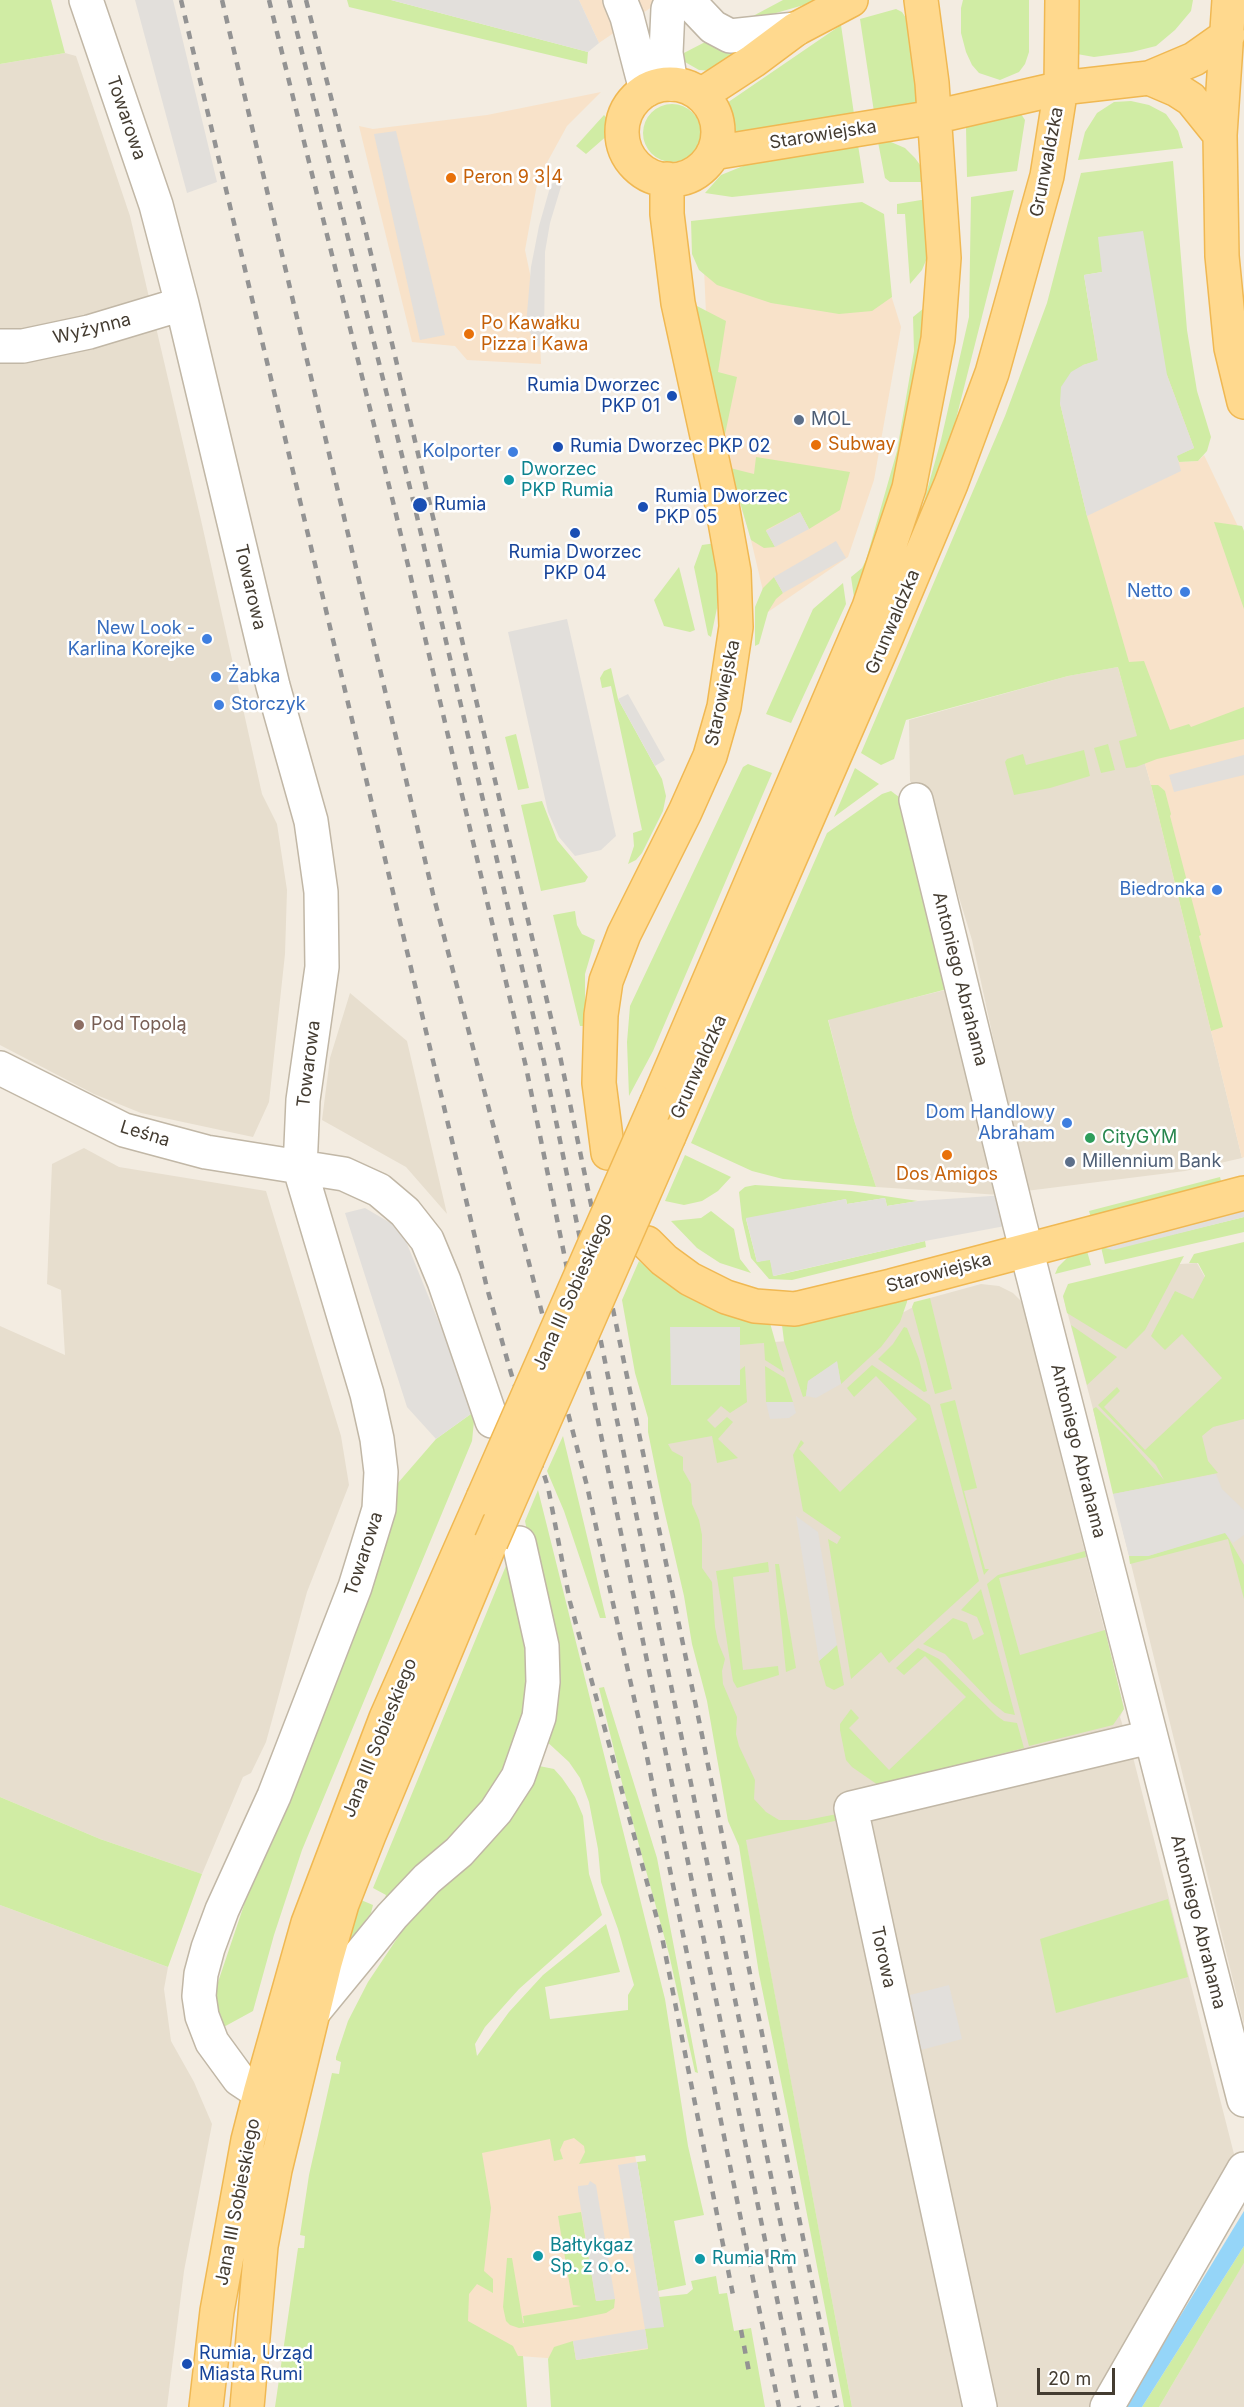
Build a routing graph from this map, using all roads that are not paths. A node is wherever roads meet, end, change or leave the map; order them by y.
1 (86, 0) edge
2 (620, 0) edge
3 (672, 0) edge
4 (692, 0) edge
5 (851, 0) edge
6 (921, 0) edge
7 (1062, 0) edge
8 (1229, 0) edge
9 (796, 29) junction
10 (1228, 35) junction
11 (1149, 78) junction
12 (658, 87) junction
13 (1061, 88) junction
14 (701, 95) junction
15 (934, 117) junction
16 (1220, 135) junction
17 (713, 153) junction
18 (667, 180) junction
19 (182, 304) junction
20 (0, 346) edge
21 (1244, 402) edge
22 (916, 800) dead end
23 (0, 1068) edge
24 (657, 1102) joint
25 (669, 1136) joint
26 (608, 1153) dead end
27 (300, 1169) junction
28 (1244, 1193) edge
29 (646, 1244) dead end
30 (1026, 1249) junction
31 (492, 1421) dead end
32 (505, 1542) junction
33 (1150, 1737) junction
34 (310, 2016) junction
35 (260, 2093) junction
36 (1244, 2100) edge
37 (1244, 2169) edge
38 (206, 2407) edge
39 (247, 2407) edge
40 (980, 2407) edge
41 (1107, 2407) edge

1 - 19 street, Towarowa
2 - 12 street
3 - 12 street
4 - 9 street
5 - 9 main road
6 - 15 main road, Grunwaldzka
7 - 13 main road, Grunwaldzka
8 - 10 main road
9 - 14 main road
10 - 11 main road
10 - 16 main road
11 - 13 main road
11 - 16 main road
12 - 14 main road
12 - 18 main road
13 - 15 main road, Grunwaldzka
13 - 25 main road, Grunwaldzka
14 - 17 main road
15 - 17 main road, Starowiejska
15 - 24 main road, Grunwaldzka
16 - 21 main road
17 - 18 main road
18 - 26 main road, Starowiejska
19 - 20 street, Wyżynna
19 - 27 street, Towarowa
22 - 30 street, Antoniego Abrahama
23 - 27 street, Leśna
24 - 35 main road, Jana III Sobieskiego, bridge
25 - 32 main road, Jana III Sobieskiego, bridge
27 - 31 street, Leśna
27 - 35 street, Towarowa
28 - 30 main road, Starowiejska
29 - 30 main road, Starowiejska
30 - 33 street, Antoniego Abrahama
32 - 34 main road, Jana III Sobieskiego
32 - 34 street
33 - 36 street, Antoniego Abrahama
33 - 40 street, Torowa
34 - 39 main road, Jana III Sobieskiego
35 - 38 main road, Jana III Sobieskiego
37 - 41 street

